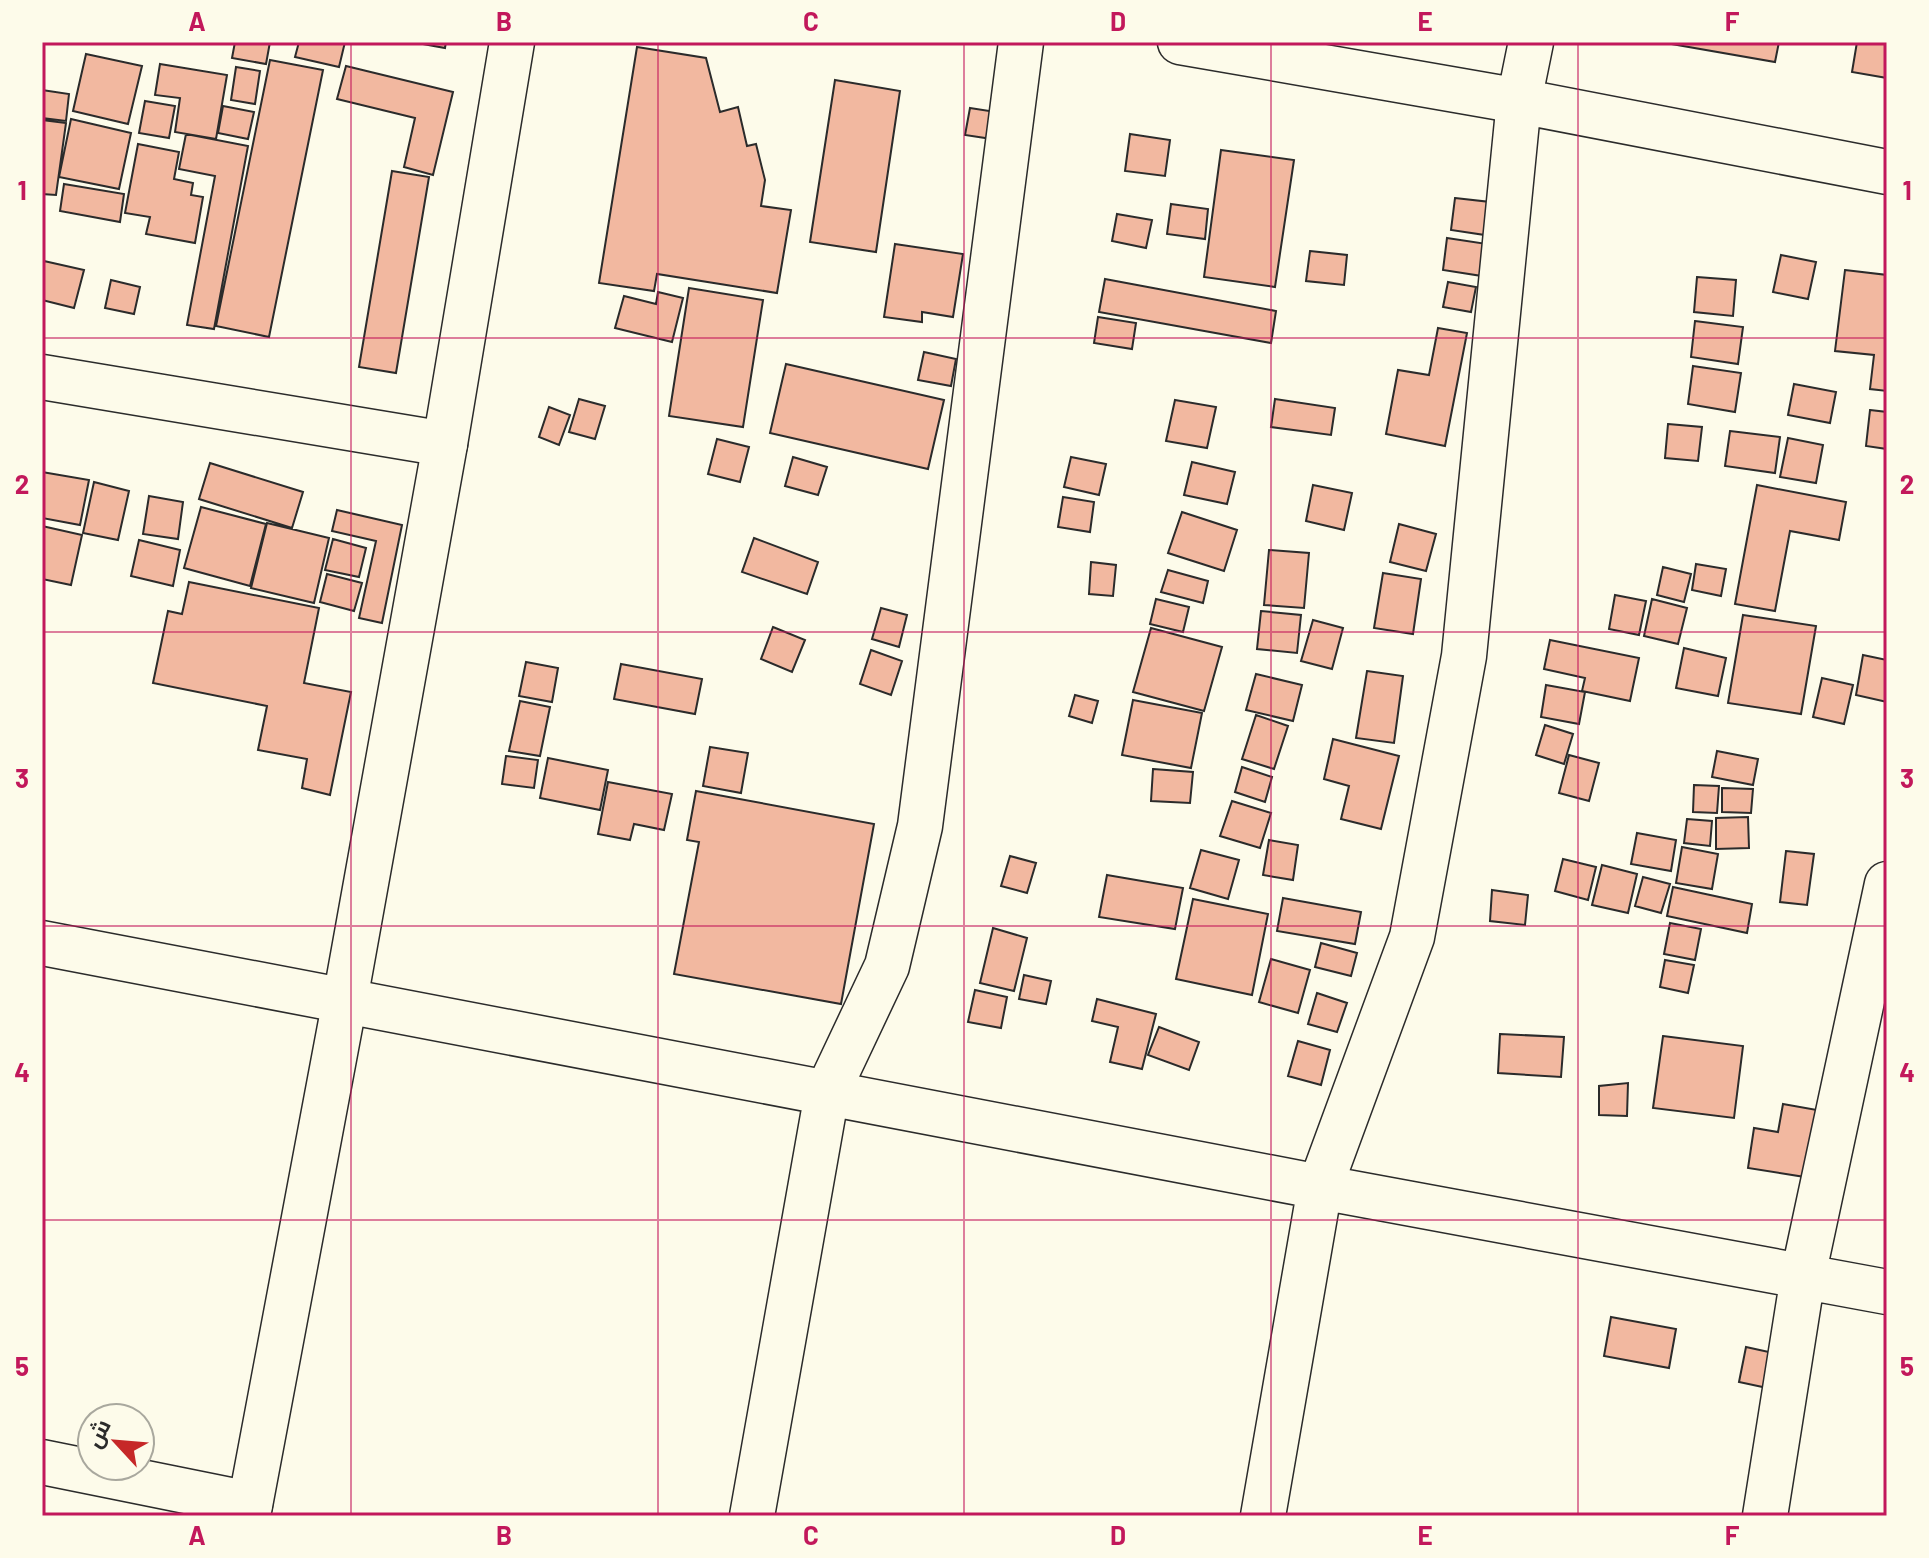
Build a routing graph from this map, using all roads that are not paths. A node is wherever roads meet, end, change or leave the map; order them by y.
1 (512, 42) edge
2 (1021, 42) edge
3 (1180, 42) edge
4 (1531, 42) edge
5 (1519, 101) junction
6 (1887, 172) edge
7 (42, 377) edge
8 (445, 444) junction
9 (1887, 884) edge
10 (42, 943) edge
11 (345, 1000) junction
12 (827, 1093) junction
13 (1320, 1187) junction
14 (1803, 1276) junction
15 (1887, 1292) edge
16 (42, 1462) edge
17 (249, 1510) edge
18 (752, 1516) edge
19 (1263, 1516) edge
20 (1765, 1516) edge

1 - 8 street
2 - 12 street
3 - 5 street
4 - 5 street
5 - 6 street
5 - 13 street
7 - 8 street
8 - 11 street
9 - 14 street
10 - 11 street
11 - 12 street
11 - 17 street
12 - 13 street
12 - 18 street
13 - 14 street
13 - 19 street
14 - 15 street
14 - 20 street
16 - 17 street

